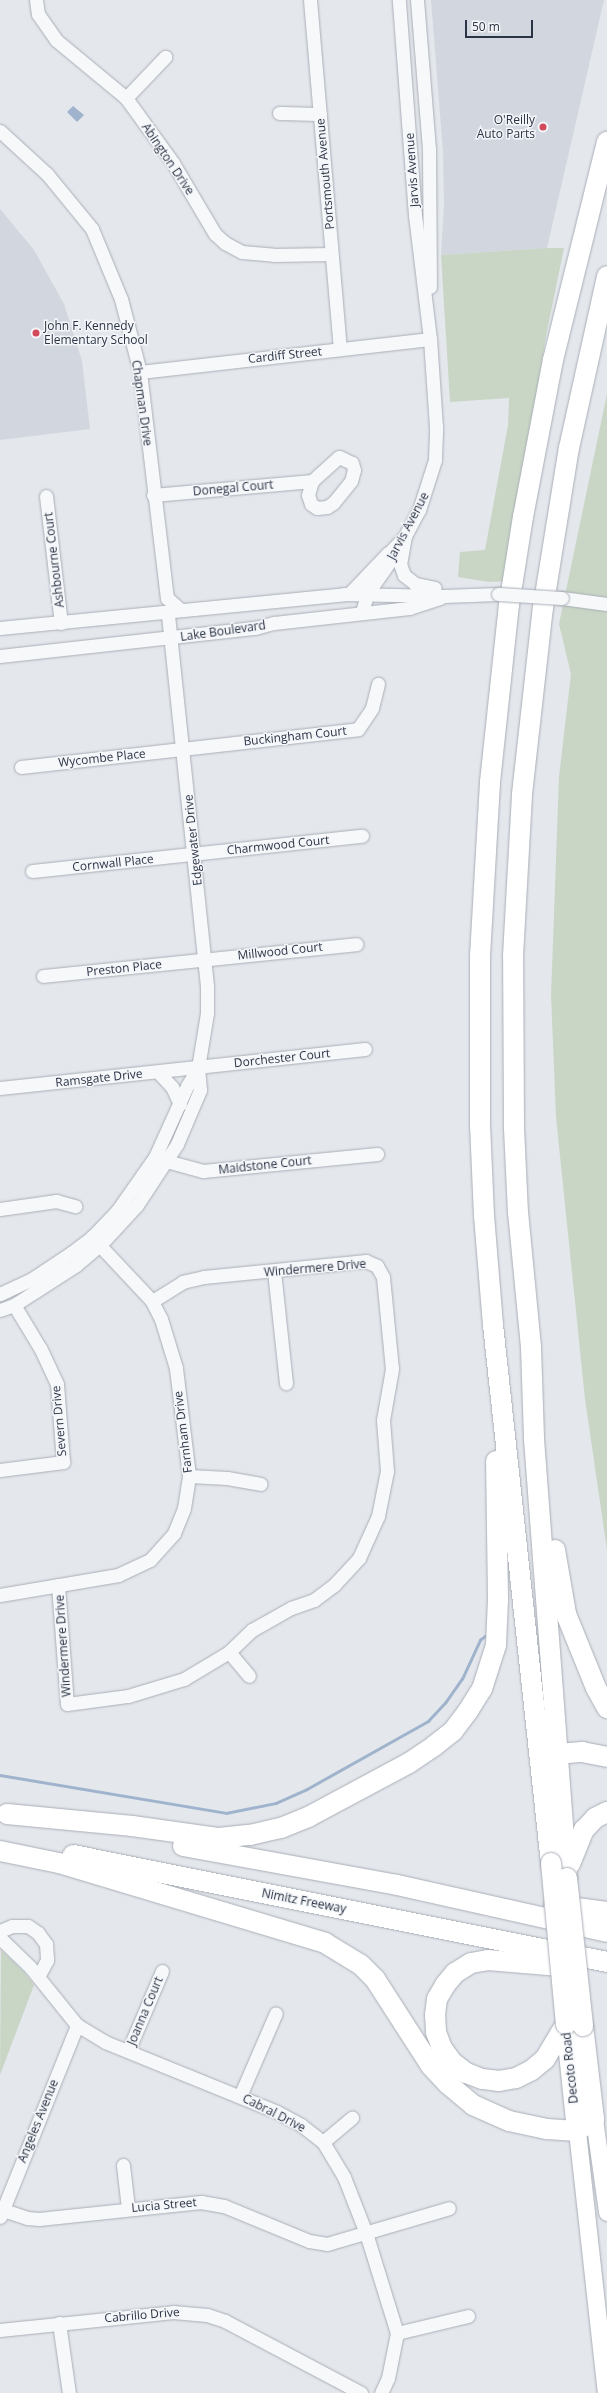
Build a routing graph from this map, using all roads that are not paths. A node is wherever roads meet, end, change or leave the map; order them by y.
1 (36, 0) edge
2 (310, 0) edge
3 (399, 0) edge
4 (417, 0) edge
5 (165, 57) dead end
6 (126, 98) junction
7 (280, 114) dead end
8 (320, 114) junction
9 (0, 131) edge
10 (607, 142) edge
11 (331, 254) junction
12 (607, 276) edge
13 (430, 339) junction
14 (340, 349) junction
15 (140, 372) junction
16 (312, 481) dead end
17 (153, 495) junction
18 (46, 496) dead end
19 (405, 536) junction
20 (392, 550) junction
21 (349, 594) junction
22 (367, 594) junction
23 (460, 595) junction
24 (444, 596) junction
25 (167, 598) junction
26 (607, 604) edge
27 (169, 612) junction
28 (362, 612) junction
29 (61, 623) junction
30 (0, 628) edge
31 (172, 638) junction
32 (0, 656) edge
33 (378, 684) dead end
34 (184, 749) junction
35 (21, 766) dead end
36 (362, 836) dead end
37 (194, 854) junction
38 (32, 871) dead end
39 (356, 944) dead end
40 (205, 959) junction
41 (43, 976) dead end
42 (365, 1049) dead end
43 (198, 1068) junction
44 (158, 1072) junction
45 (0, 1088) edge
46 (180, 1104) junction
47 (377, 1154) dead end
48 (160, 1160) junction
49 (75, 1206) dead end
50 (0, 1209) edge
51 (96, 1241) junction
52 (274, 1271) junction
53 (0, 1294) edge
54 (152, 1301) junction
55 (14, 1305) junction
56 (0, 1310) edge
57 (493, 1325) junction
58 (531, 1347) junction
59 (286, 1383) dead end
60 (0, 1470) edge
61 (189, 1476) junction
62 (260, 1484) dead end
63 (58, 1584) junction
64 (0, 1595) edge
65 (229, 1652) junction
66 (249, 1676) dead end
67 (607, 1708) edge
68 (549, 1747) junction
69 (607, 1757) edge
70 (607, 1812) edge
71 (3, 1814) edge
72 (0, 1841) edge
73 (0, 1851) edge
74 (567, 1878) junction
75 (397, 1885) junction
76 (607, 1912) edge
77 (0, 1931) edge
78 (607, 1932) edge
79 (0, 1938) edge
80 (607, 1962) edge
81 (607, 1970) edge
82 (162, 1971) dead end
83 (38, 1977) junction
84 (276, 2013) dead end
85 (77, 2025) junction
86 (574, 2025) junction
87 (128, 2051) junction
88 (240, 2096) junction
89 (352, 2118) dead end
90 (594, 2119) junction
91 (577, 2131) junction
92 (323, 2142) junction
93 (123, 2165) dead end
94 (128, 2208) junction
95 (449, 2208) dead end
96 (607, 2212) edge
97 (1, 2214) edge
98 (366, 2233) junction
99 (468, 2316) dead end
100 (59, 2323) junction
101 (0, 2330) edge
102 (397, 2333) junction
103 (604, 2376) junction
104 (69, 2393) edge
105 (361, 2393) edge
106 (381, 2393) edge
107 (599, 2393) edge
108 (606, 2393) edge

1 - 6 street, Abington Drive
2 - 8 street, Portsmouth Avenue
3 - 13 street, Jarvis Avenue
4 - 13 street, Jarvis Avenue
5 - 6 street
6 - 11 street, Abington Drive
7 - 8 street
8 - 11 street, Portsmouth Avenue
9 - 15 street, Chapman Drive
10 - 57 highway
11 - 14 street, Portsmouth Avenue
12 - 58 highway
13 - 14 street, Cardiff Street
13 - 19 street, Jarvis Avenue
14 - 15 street, Cardiff Street
15 - 17 street, Chapman Drive
16 - 17 street, Donegal Court
17 - 25 street, Chapman Drive
18 - 29 street, Ashbourne Court
19 - 20 street, Jarvis Avenue
19 - 23 street
20 - 21 street
20 - 22 street, Jarvis Avenue
21 - 22 street, Lake Boulevard
21 - 27 street, Lake Boulevard
22 - 24 street, Lake Boulevard
22 - 28 street, Jarvis Avenue
23 - 24 street, Lake Boulevard
23 - 26 street, Lake Boulevard, bridge
24 - 28 street, Lake Boulevard
25 - 27 street
25 - 27 street
27 - 29 street, Lake Boulevard
27 - 31 street, Edgewater Drive
28 - 31 street, Lake Boulevard
29 - 30 street, Lake Boulevard
31 - 32 street, Lake Boulevard
31 - 34 street, Edgewater Drive
33 - 34 street, Buckingham Court
34 - 35 street, Wycombe Place
34 - 37 street, Edgewater Drive
36 - 37 street, Charmwood Court
37 - 38 street, Cornwall Place
37 - 40 street, Edgewater Drive
39 - 40 street, Millwood Court
40 - 41 street, Preston Place
40 - 43 street, Edgewater Drive
42 - 43 street, Dorchester Court
43 - 44 street, Ramsgate Drive
43 - 46 street, Edgewater Drive
43 - 48 street, Edgewater Drive
44 - 45 street, Ramsgate Drive
44 - 46 street
46 - 48 street, Edgewater Drive
47 - 48 street, Maidstone Court
48 - 51 street, Edgewater Drive
49 - 50 street
51 - 53 street, Edgewater Drive
51 - 54 street, Farnham Drive
51 - 55 street, Edgewater Drive
52 - 54 street, Windermere Drive
52 - 59 street
52 - 65 street, Windermere Drive
54 - 61 street, Farnham Drive
55 - 56 street, Edgewater Drive
55 - 60 street, Severn Drive
57 - 68 highway
57 - 71 highway
58 - 67 highway
58 - 68 highway
61 - 62 street
61 - 63 street, Farnham Drive
63 - 64 street, Farnham Drive
63 - 65 street, Windermere Drive
65 - 66 street
68 - 69 highway
68 - 74 highway, Decoto Road
68 - 86 highway, Decoto Road, bridge
70 - 74 highway
71 - 75 highway
72 - 80 highway, Nimitz Freeway
73 - 91 highway
74 - 86 highway, Decoto Road, bridge
75 - 76 highway
75 - 78 highway
77 - 83 street
79 - 83 street, Cabral Drive
81 - 86 highway
82 - 87 street, Joanna Court
83 - 85 street, Cabral Drive
84 - 88 street
85 - 87 street, Cabral Drive
85 - 97 street, Angeles Avenue
86 - 90 highway, Decoto Road
86 - 91 highway, Decoto Road
87 - 88 street, Cabral Drive
88 - 92 street, Cabral Drive
89 - 92 street
90 - 91 highway
90 - 96 main road, Decoto Road
91 - 103 main road, Decoto Road
92 - 98 street, Cabral Drive
93 - 94 street
94 - 97 street, Lucia Street
94 - 98 street, Lucia Street
95 - 98 street, Lucia Street
98 - 102 street, Cabral Drive
99 - 102 street
100 - 101 street, Cabrillo Drive
100 - 104 street
100 - 105 street, Cabrillo Drive
102 - 106 street, Cabral Drive
103 - 107 main road
103 - 108 main road, Decoto Road

